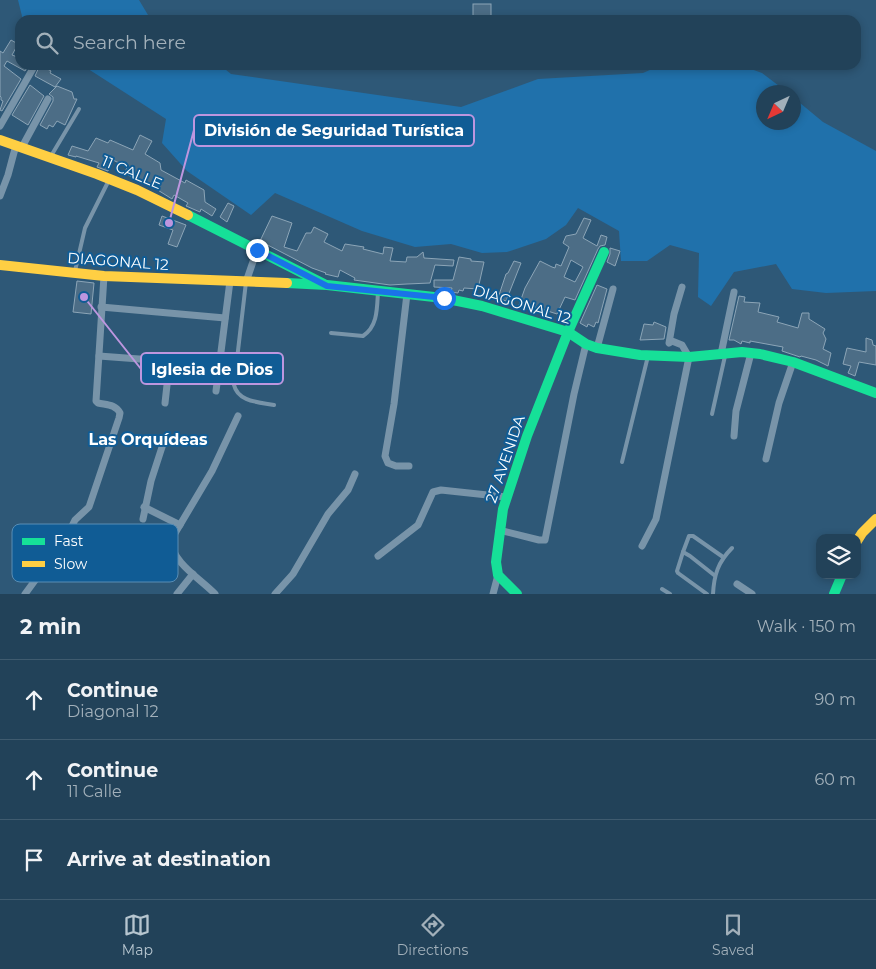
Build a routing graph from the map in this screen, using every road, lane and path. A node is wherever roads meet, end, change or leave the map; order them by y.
1 (31, 70) edge
2 (48, 99) dead end
3 (79, 108) dead end
4 (0, 126) edge
5 (0, 140) edge
6 (19, 146) junction
7 (50, 158) junction
8 (110, 178) junction
9 (0, 196) edge
10 (257, 250) junction
11 (604, 252) dead end
12 (0, 265) edge
13 (75, 274) junction
14 (104, 276) junction
15 (230, 281) junction
16 (246, 282) junction
17 (327, 286) junction
18 (682, 287) dead end
19 (614, 288) dead end
20 (378, 291) junction
21 (734, 292) dead end
22 (407, 294) junction
23 (102, 307) junction
24 (225, 318) junction
25 (568, 332) junction
26 (331, 333) dead end
27 (669, 343) junction
28 (586, 344) junction
29 (597, 348) junction
30 (723, 353) junction
31 (751, 353) junction
32 (667, 355) junction
33 (99, 356) junction
34 (648, 356) junction
35 (689, 357) junction
36 (794, 362) junction
37 (216, 391) dead end
38 (876, 393) edge
39 (165, 403) dead end
40 (274, 405) dead end
41 (712, 414) dead end
42 (238, 416) dead end
43 (734, 436) dead end
44 (163, 444) dead end
45 (766, 460) dead end
46 (622, 462) dead end
47 (410, 466) dead end
48 (355, 474) dead end
49 (506, 497) junction
50 (144, 507) junction
51 (143, 519) dead end
52 (876, 519) edge
53 (73, 524) edge
54 (180, 525) junction
55 (178, 528) edge
56 (499, 530) junction
57 (861, 535) edge
58 (642, 546) dead end
59 (732, 548) dead end
60 (683, 552) junction
61 (378, 556) dead end
62 (178, 557) edge
63 (723, 558) junction
64 (192, 574) junction
65 (714, 574) junction
66 (498, 575) junction
67 (840, 579) edge
68 (34, 582) edge
69 (738, 584) dead end
70 (662, 589) dead end
71 (25, 594) edge
72 (176, 594) edge
73 (215, 594) edge
74 (275, 594) edge
75 (493, 594) edge
76 (517, 594) edge
77 (670, 594) edge
78 (707, 594) edge
79 (713, 594) edge
80 (752, 594) edge
81 (834, 594) edge

1 - 4 street
2 - 6 street
3 - 7 lane
5 - 6 main road, 11 CALLE
6 - 7 main road, 11 CALLE
6 - 9 street
7 - 8 main road, 11 CALLE
8 - 10 main road, 11 CALLE
8 - 13 lane
10 - 16 street
10 - 17 main road, 11 CALLE
11 - 25 main road, 27 AVENIDA
12 - 13 main road, DIAGONAL 12
13 - 14 main road, DIAGONAL 12
14 - 15 main road, DIAGONAL 12
14 - 23 street
15 - 16 main road, DIAGONAL 12
15 - 24 street
16 - 17 main road, DIAGONAL 12
16 - 40 lane
17 - 20 main road, DIAGONAL 12
18 - 27 street
19 - 29 street
20 - 22 main road, DIAGONAL 12
20 - 26 lane
21 - 30 street
22 - 25 main road, DIAGONAL 12
22 - 47 street
23 - 24 street
23 - 33 street
24 - 37 street
25 - 28 main road, DIAGONAL 12
25 - 49 main road, 27 AVENIDA
27 - 32 street
27 - 35 street
28 - 29 main road, DIAGONAL 12
28 - 56 street
29 - 34 main road, DIAGONAL 12
30 - 31 main road, DIAGONAL 12
30 - 35 main road, DIAGONAL 12
30 - 41 lane
31 - 36 main road, DIAGONAL 12
31 - 43 street
32 - 34 main road, DIAGONAL 12
32 - 35 main road, DIAGONAL 12
33 - 39 street
33 - 53 street
34 - 46 lane
35 - 58 street
36 - 38 main road, DIAGONAL 12
36 - 45 street
42 - 54 street
44 - 50 street
48 - 74 street
49 - 56 main road, 27 AVENIDA
49 - 61 street
50 - 51 street
50 - 54 street
52 - 57 main road
54 - 55 street
56 - 66 main road, 27 AVENIDA
59 - 63 lane
60 - 63 lane
60 - 65 lane
60 - 78 lane
62 - 64 street
63 - 65 lane
64 - 72 street
64 - 73 street
65 - 79 lane
66 - 75 street
66 - 76 main road
67 - 81 main road
68 - 71 street
69 - 80 street
70 - 77 lane

